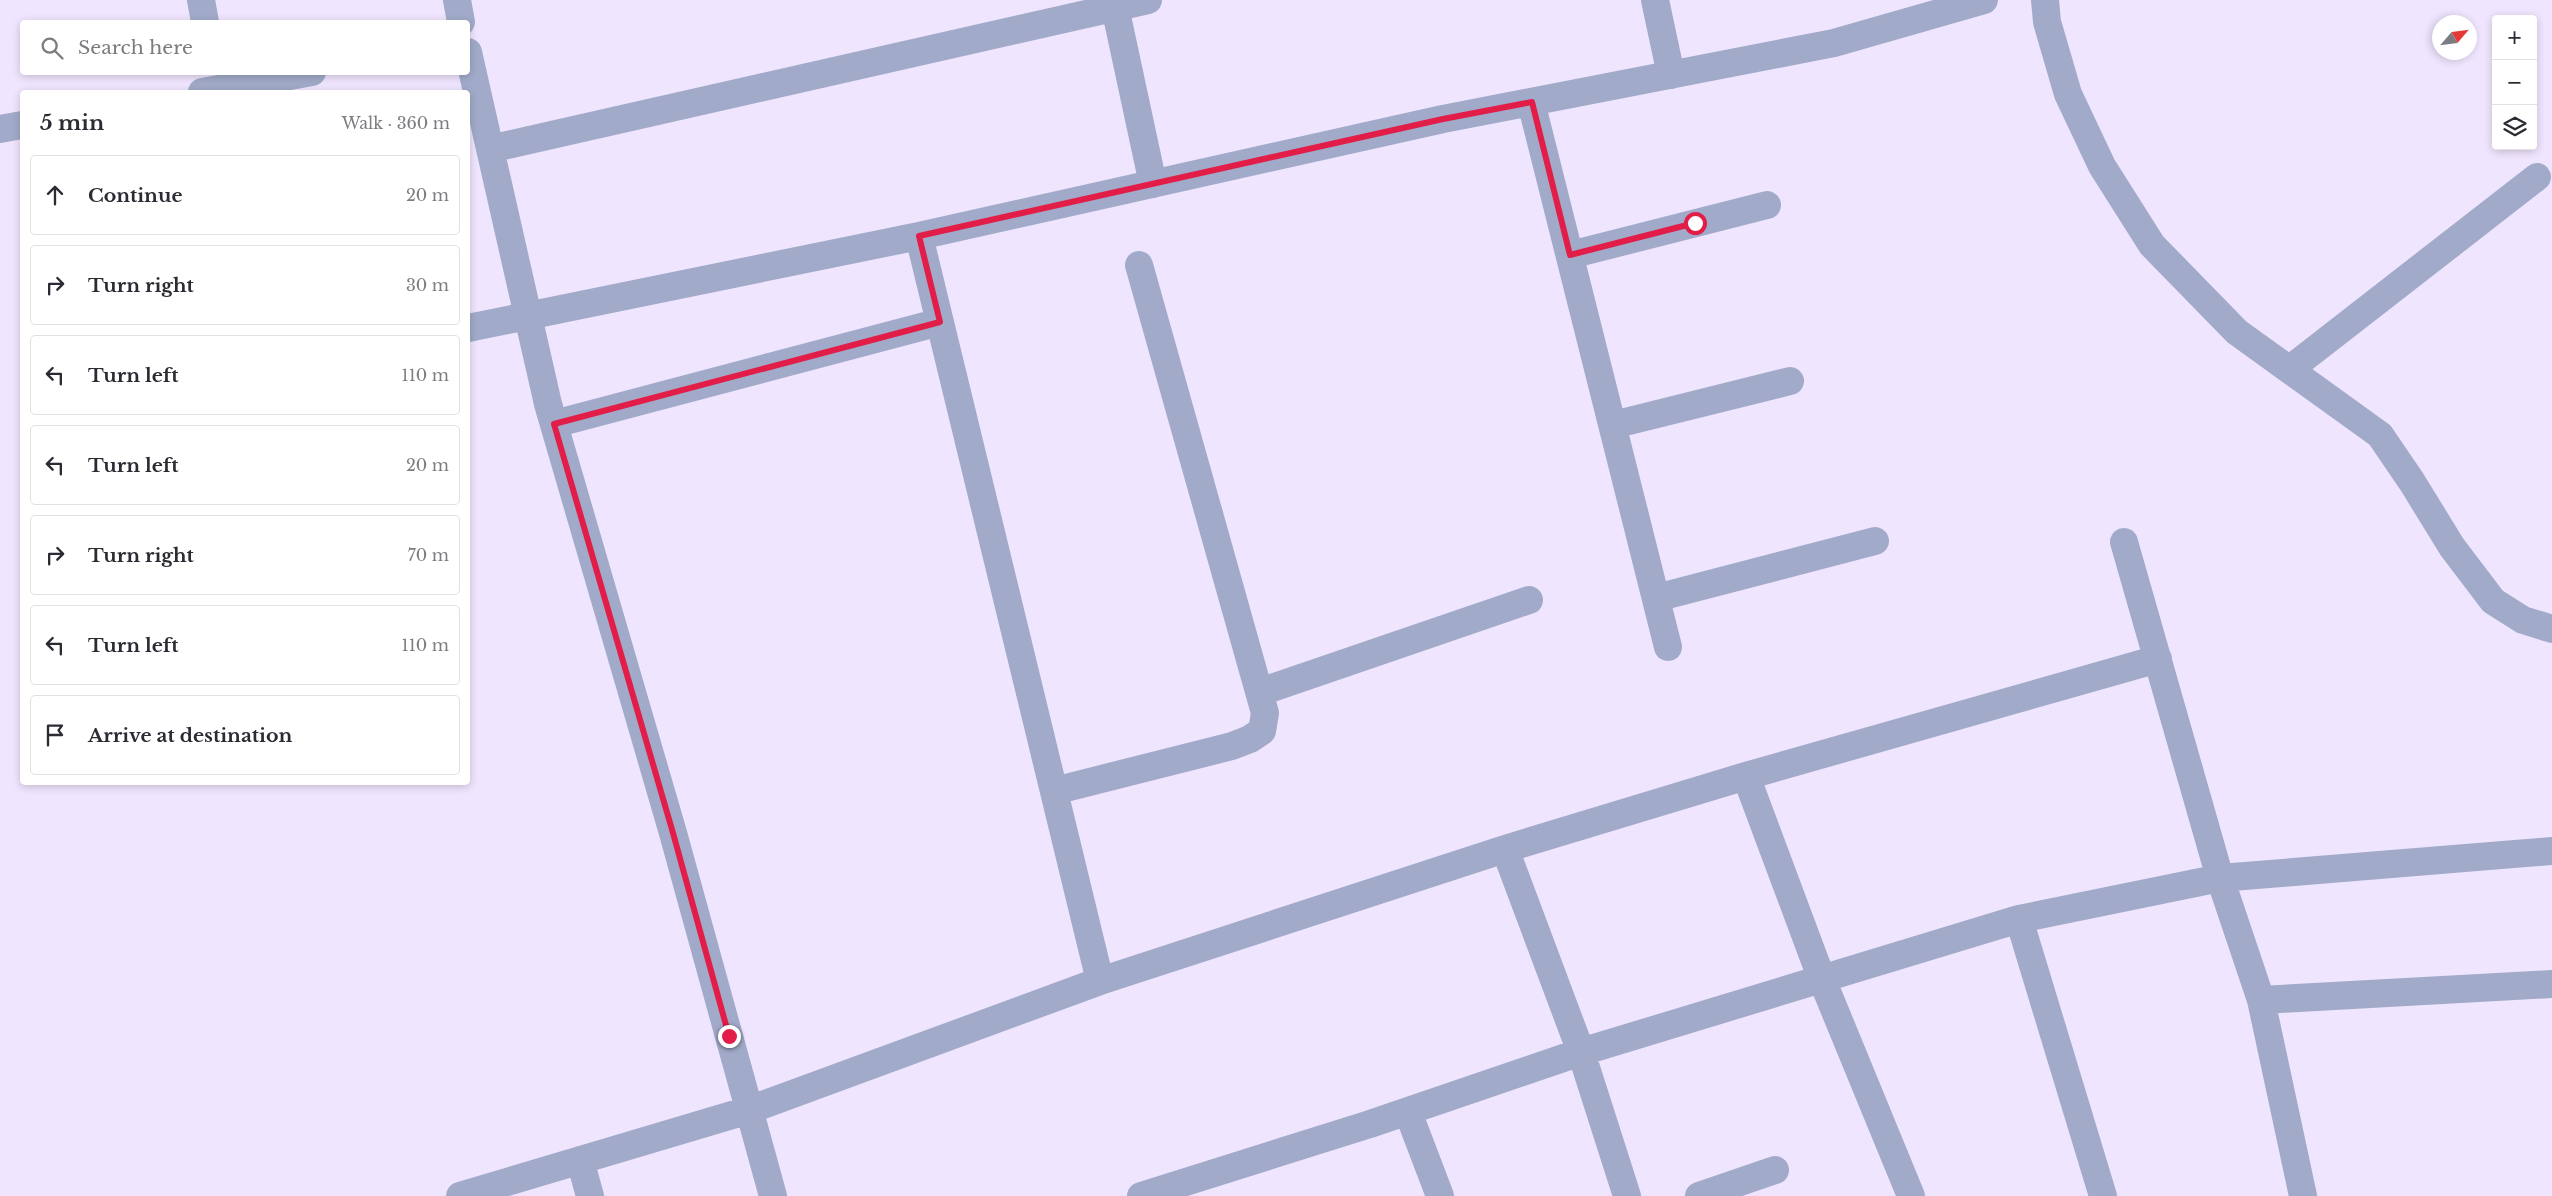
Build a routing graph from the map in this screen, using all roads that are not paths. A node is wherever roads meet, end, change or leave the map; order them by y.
1 (201, 0) edge
2 (457, 0) edge
3 (1148, 0) edge
4 (1655, 0) edge
5 (1984, 0) edge
6 (2045, 0) edge
7 (1115, 7) junction
8 (205, 20) edge
9 (461, 20) edge
10 (470, 61) edge
11 (289, 75) edge
12 (1672, 75) junction
13 (212, 85) edge
14 (1532, 102) junction
15 (20, 125) edge
16 (0, 129) edge
17 (490, 149) junction
18 (2537, 176) dead end
19 (1153, 184) junction
20 (1767, 205) dead end
21 (919, 236) junction
22 (1570, 255) junction
23 (1139, 265) dead end
24 (526, 315) junction
25 (940, 322) junction
26 (470, 328) edge
27 (2290, 369) junction
28 (1790, 381) dead end
29 (554, 424) junction
30 (1613, 426) junction
31 (1875, 541) dead end
32 (2124, 542) dead end
33 (1656, 598) junction
34 (1529, 600) dead end
35 (2552, 628) edge
36 (1668, 647) dead end
37 (2158, 659) junction
38 (1260, 692) junction
39 (1746, 776) junction
40 (1054, 791) junction
41 (1504, 849) junction
42 (2552, 851) edge
43 (2220, 878) junction
44 (2019, 919) junction
45 (1821, 977) junction
46 (1100, 981) junction
47 (2552, 984) edge
48 (2261, 1000) junction
49 (1581, 1052) junction
50 (749, 1110) junction
51 (1408, 1112) junction
52 (580, 1160) junction
53 (1775, 1170) dead end
54 (460, 1196) edge
55 (590, 1196) edge
56 (772, 1196) edge
57 (1141, 1196) edge
58 (1440, 1196) edge
59 (1627, 1196) edge
60 (1699, 1196) edge
61 (1911, 1196) edge
62 (2103, 1196) edge
63 (2303, 1196) edge

1 - 8 street
2 - 9 street
3 - 7 street
4 - 12 street
5 - 12 street
6 - 27 street
7 - 17 street
7 - 19 street
10 - 17 street
11 - 13 street
12 - 14 street
14 - 19 street
14 - 22 street
15 - 16 street
17 - 24 street
18 - 27 street
19 - 21 street
20 - 22 street
21 - 24 street
21 - 25 street
22 - 30 street
23 - 38 street
24 - 26 street
24 - 29 street
25 - 29 street
25 - 40 street
27 - 35 street
28 - 30 street
29 - 50 street
30 - 33 street
31 - 33 street
32 - 37 street
33 - 36 street
34 - 38 street
37 - 39 street
37 - 43 street
38 - 40 street
39 - 41 street
39 - 45 street
40 - 46 street
41 - 46 street
41 - 49 street
42 - 43 street
43 - 44 street
43 - 48 street
44 - 45 street
44 - 62 street
45 - 49 street
45 - 61 street
46 - 50 street
47 - 48 street
48 - 63 street
49 - 51 street
49 - 59 street
50 - 52 street
50 - 56 street
51 - 57 street
51 - 58 street
52 - 54 street
52 - 55 street
53 - 60 street

